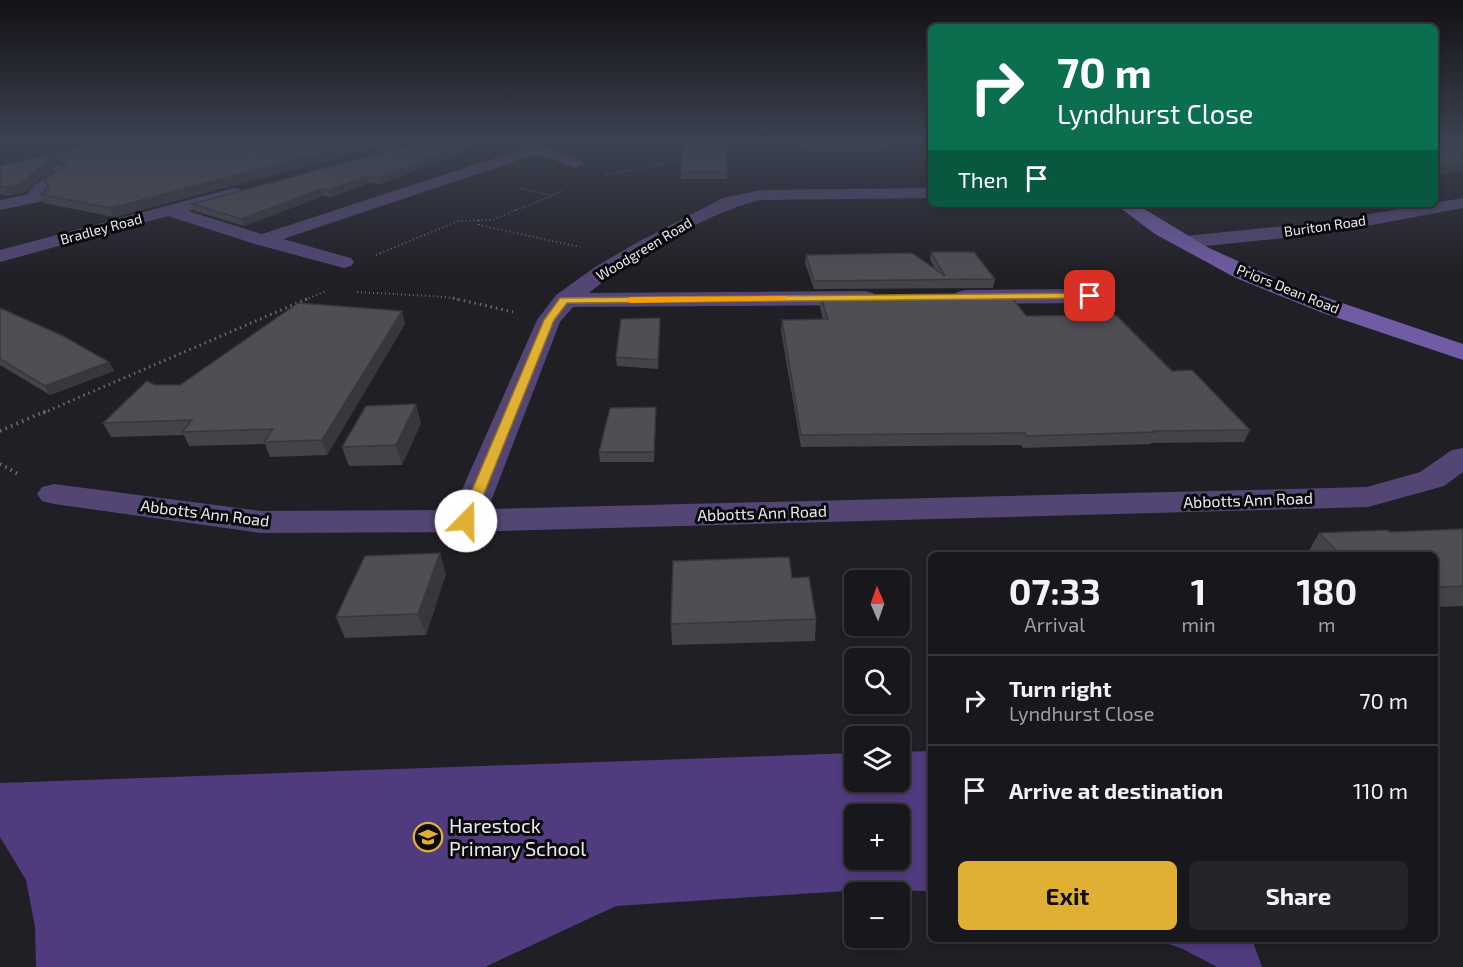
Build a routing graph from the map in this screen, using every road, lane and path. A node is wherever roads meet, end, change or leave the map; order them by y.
1 (41, 185) edge
2 (428, 185) edge
3 (246, 190) edge
4 (563, 191) dead end
5 (928, 193) edge
6 (42, 196) joint
7 (1463, 203) edge
8 (0, 206) edge
9 (1129, 207) edge
10 (169, 211) junction
11 (479, 220) junction
12 (9, 236) dead end
13 (262, 240) junction
14 (1185, 242) junction
15 (34, 247) junction
16 (0, 256) edge
17 (374, 256) dead end
18 (628, 257) junction
19 (344, 262) dead end
20 (327, 291) dead end
21 (351, 292) dead end
22 (1090, 296) dead end
23 (947, 297) edge
24 (887, 298) edge
25 (564, 300) junction
26 (549, 320) junction
27 (1463, 352) edge
28 (0, 431) edge
29 (1463, 457) edge
30 (54, 494) dead end
31 (466, 521) junction

1 - 6 lane
2 - 13 street
3 - 10 street, Bradley Road
4 - 11 path
5 - 18 street, Woodgreen Road
6 - 8 street
7 - 14 street, Buriton Road
9 - 14 street, Priors Dean Road
10 - 13 street
10 - 15 street, Bradley Road
11 - 17 path
11 - 18 path
12 - 15 street
13 - 19 street
14 - 27 street, Priors Dean Road
15 - 16 street, Bradley Road
18 - 25 street, Woodgreen Road
20 - 28 path
21 - 26 path
22 - 23 street
24 - 25 street
25 - 26 street, Woodgreen Road
26 - 31 street, Woodgreen Road
29 - 31 street, Abbotts Ann Road
30 - 31 street, Abbotts Ann Road

